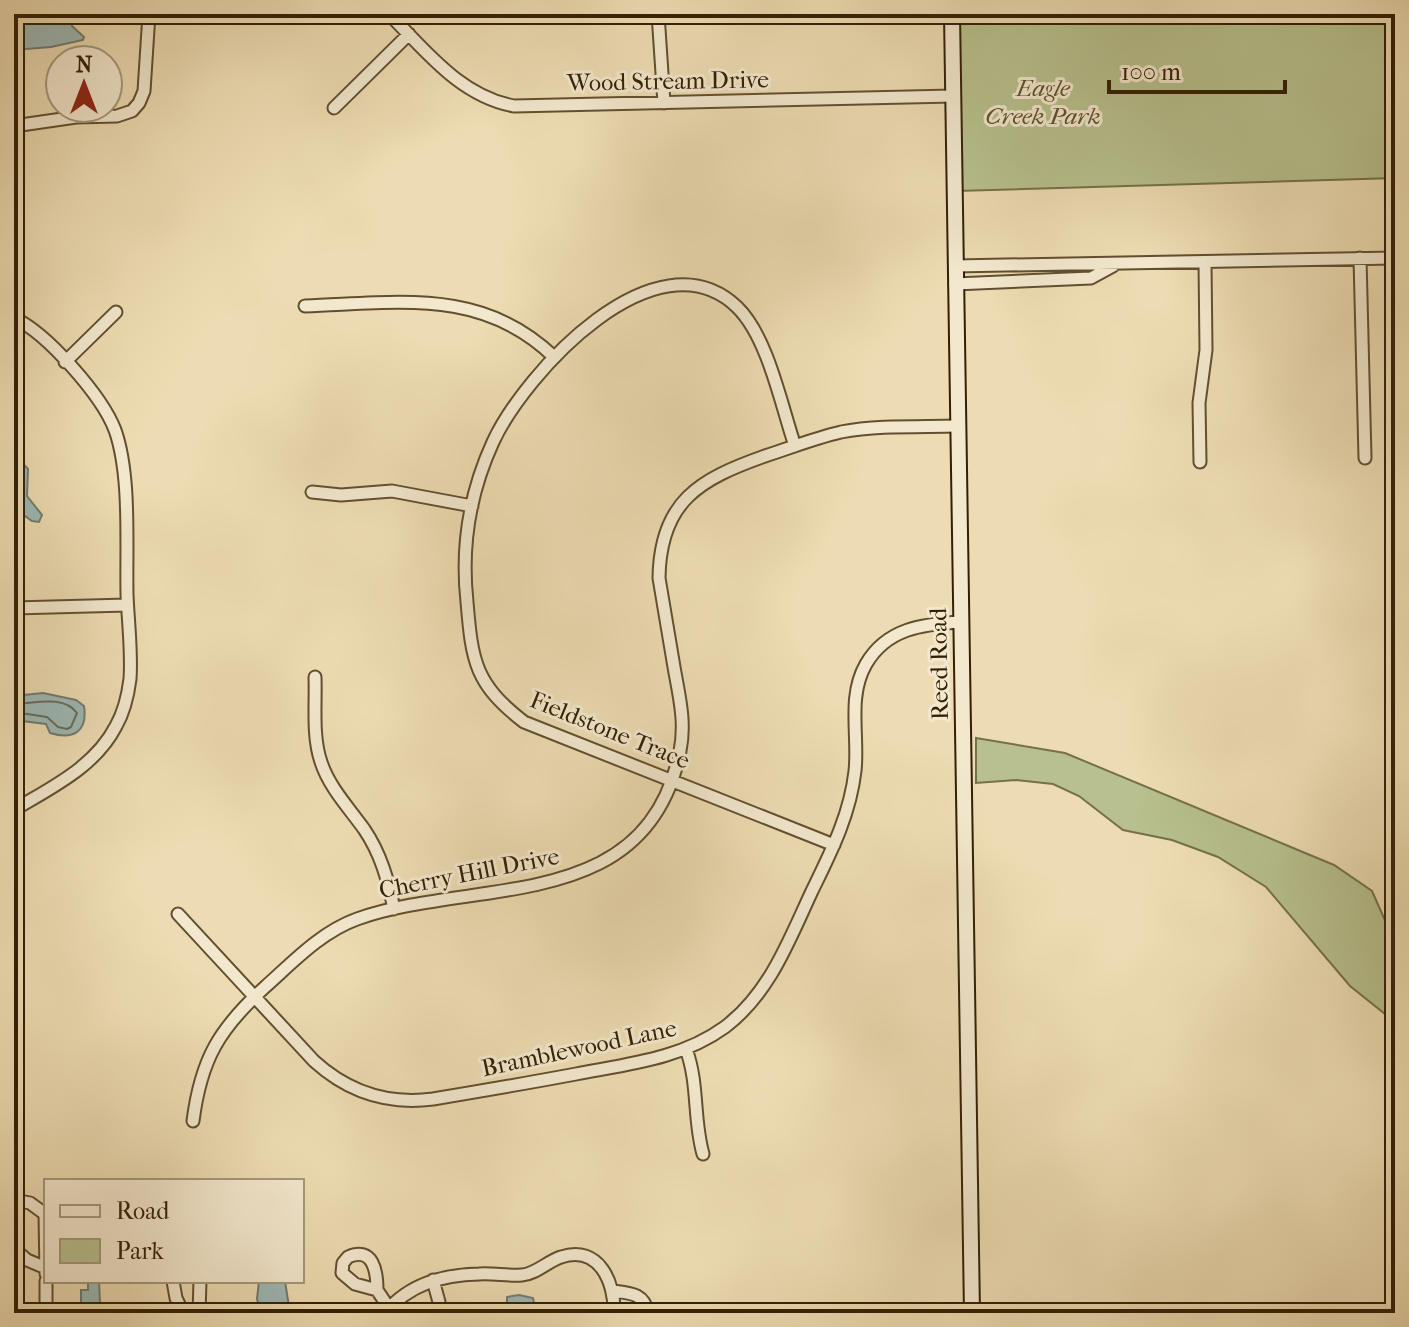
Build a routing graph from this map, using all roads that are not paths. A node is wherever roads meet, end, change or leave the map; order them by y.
1 (149, 14) edge
2 (389, 14) edge
3 (658, 14) edge
4 (952, 14) edge
5 (409, 34) junction
6 (953, 96) junction
7 (664, 103) junction
8 (334, 108) dead end
9 (14, 126) edge
10 (1360, 258) junction
11 (1395, 258) edge
12 (1205, 262) junction
13 (1117, 264) junction
14 (955, 266) junction
15 (955, 284) junction
16 (305, 306) dead end
17 (116, 312) dead end
18 (14, 318) edge
19 (554, 357) junction
20 (65, 362) junction
21 (957, 426) junction
22 (795, 446) junction
23 (1365, 458) dead end
24 (1200, 462) dead end
25 (312, 492) dead end
26 (472, 506) junction
27 (127, 605) junction
28 (14, 608) edge
29 (961, 622) junction
30 (315, 677) dead end
31 (672, 781) junction
32 (14, 810) edge
33 (834, 845) junction
34 (394, 909) junction
35 (178, 914) dead end
36 (255, 996) junction
37 (686, 1049) junction
38 (193, 1121) dead end
39 (703, 1154) dead end
40 (14, 1200) edge
41 (44, 1213) edge
42 (14, 1249) edge
43 (44, 1267) edge
44 (433, 1280) junction
45 (46, 1283) edge
46 (173, 1283) edge
47 (200, 1283) edge
48 (377, 1290) dead end
49 (613, 1291) junction
50 (387, 1311) edge
51 (46, 1313) edge
52 (183, 1313) edge
53 (199, 1313) edge
54 (438, 1313) edge
55 (614, 1313) edge
56 (648, 1313) edge
57 (972, 1313) edge

1 - 9 street
2 - 5 street, Wood Stream Drive
3 - 7 street
4 - 6 main road, Reed Road
5 - 7 street, Wood Stream Drive
5 - 8 street
6 - 7 street, Wood Stream Drive
6 - 14 main road, Reed Road
10 - 11 street
10 - 12 street
10 - 23 street
12 - 13 street
12 - 24 street
13 - 14 street
13 - 15 street
14 - 15 main road, Reed Road
15 - 21 main road, Reed Road
16 - 19 street
17 - 20 street
18 - 20 street
19 - 22 street, Fieldstone Trace
19 - 26 street, Fieldstone Trace
20 - 27 street
21 - 22 street, Cherry Hill Drive
21 - 29 main road, Reed Road
22 - 31 street, Cherry Hill Drive
25 - 26 street
26 - 31 street, Fieldstone Trace
27 - 28 street
27 - 32 street
29 - 33 street, Bramblewood Lane
29 - 57 main road, Reed Road
30 - 34 street
31 - 33 street, Fieldstone Trace
31 - 34 street, Cherry Hill Drive
33 - 37 street, Bramblewood Lane
34 - 36 street, Cherry Hill Drive
35 - 36 street, Bramblewood Lane
36 - 37 street, Bramblewood Lane
36 - 38 street, Cherry Hill Drive
37 - 39 street
40 - 41 street
42 - 43 street
44 - 49 street
44 - 50 street
44 - 54 street
45 - 51 street
46 - 52 street
47 - 53 street
48 - 50 street
49 - 55 street
49 - 56 street

